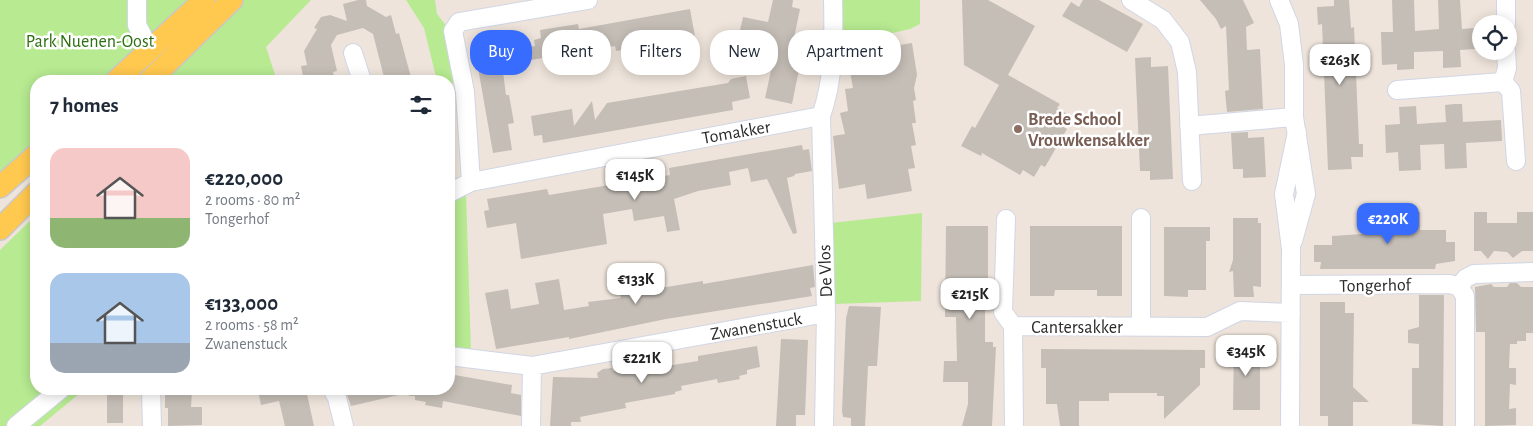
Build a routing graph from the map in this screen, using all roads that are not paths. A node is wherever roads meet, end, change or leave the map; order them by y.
1 (137, 0) edge
2 (204, 0) edge
3 (232, 0) edge
4 (588, 0) edge
5 (833, 0) edge
6 (1131, 0) edge
7 (1279, 0) edge
8 (1506, 0) edge
9 (1506, 15) edge
10 (150, 50) junction
11 (353, 53) dead end
12 (1507, 60) edge
13 (123, 75) edge
14 (155, 75) edge
15 (360, 75) edge
16 (1503, 82) junction
17 (1396, 90) dead end
18 (457, 95) edge
19 (820, 116) junction
20 (1295, 124) junction
21 (1189, 126) junction
22 (30, 160) edge
23 (1516, 161) dead end
24 (1192, 181) dead end
25 (471, 182) junction
26 (0, 187) edge
27 (455, 190) edge
28 (30, 199) edge
29 (1141, 218) dead end
30 (1006, 219) dead end
31 (0, 229) edge
32 (1533, 272) edge
33 (1291, 286) junction
34 (1458, 288) junction
35 (1291, 312) junction
36 (826, 313) junction
37 (1013, 326) junction
38 (1140, 327) junction
39 (455, 357) edge
40 (532, 366) junction
41 (54, 395) edge
42 (151, 395) edge
43 (336, 395) edge
44 (16, 426) edge
45 (152, 426) edge
46 (344, 426) edge
47 (531, 426) edge
48 (824, 426) edge
49 (1014, 426) edge
50 (1290, 426) edge
51 (1465, 426) edge

1 - 10 street
2 - 10 main road
3 - 14 main road
4 - 18 street
5 - 19 street
6 - 21 street
7 - 20 street
8 - 9 street
10 - 13 main road
11 - 15 street
12 - 16 street
16 - 17 street
16 - 23 street
18 - 25 street
19 - 25 street, Tomakker
19 - 36 street, De Vlos
20 - 21 street
20 - 33 street
21 - 24 street
22 - 26 main road
25 - 27 street, Tomakker
28 - 31 main road
29 - 38 street, Cantersakker
30 - 37 street, Cantersakker
32 - 34 street
33 - 34 street, Tongerhof
33 - 35 street
34 - 51 street
35 - 38 street, Cantersakker
35 - 50 street
36 - 40 street, Zwanenstuck
36 - 48 street, De Vlos
37 - 38 street, Cantersakker
37 - 49 street, Cantersakker
39 - 40 street, Zwanenstuck
40 - 47 street
41 - 44 street
42 - 45 street
43 - 46 street

